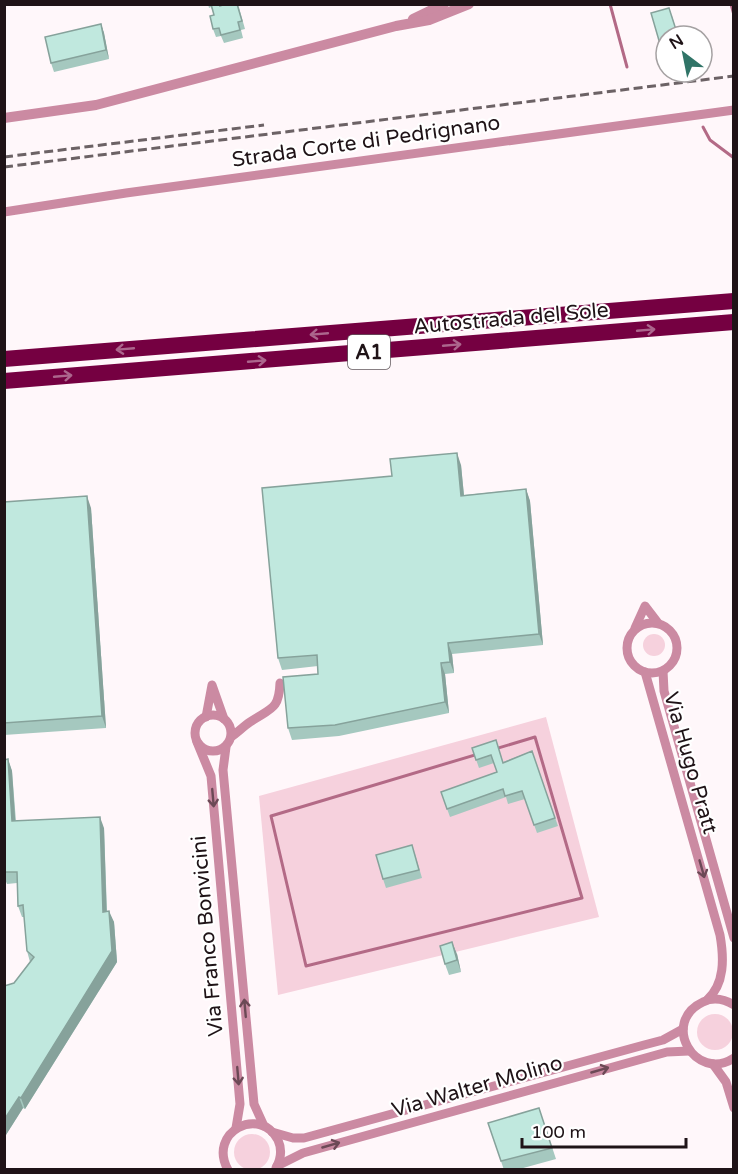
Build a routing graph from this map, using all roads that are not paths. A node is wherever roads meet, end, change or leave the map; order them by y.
1 (444, 4) edge
2 (469, 4) edge
3 (396, 26) junction
4 (734, 110) edge
5 (4, 118) edge
6 (4, 212) edge
7 (734, 301) edge
8 (734, 322) edge
9 (4, 359) edge
10 (4, 381) edge
11 (658, 623) junction
12 (635, 629) junction
13 (663, 670) junction
14 (645, 672) junction
15 (280, 682) dead end
16 (206, 717) junction
17 (226, 720) junction
18 (249, 722) junction
19 (231, 737) junction
20 (197, 742) junction
21 (226, 747) junction
22 (734, 938) edge
23 (707, 1000) junction
24 (734, 1005) edge
25 (683, 1029) junction
26 (690, 1051) junction
27 (734, 1058) edge
28 (713, 1064) junction
29 (734, 1108) edge
30 (236, 1128) junction
31 (268, 1129) junction
32 (276, 1168) edge
33 (227, 1169) edge

1 - 3 street
2 - 3 street
3 - 5 street
4 - 6 street, Strada Corte di Pedrignano
7 -> 9 highway, Autostrada del Sole / A1
10 -> 8 highway, Autostrada del Sole / A1
11 - 12 street
11 - 12 street
11 - 13 street
12 - 14 street
13 - 14 street
13 - 22 street, Via Hugo Pratt
14 -> 23 street, Via Hugo Pratt
15 - 18 street
16 - 17 street
16 - 17 street
16 - 20 street
17 - 18 street
17 - 19 street
18 - 19 street
19 - 21 street, Via Franco Bonvicini
20 - 21 street
20 -> 30 street, Via Franco Bonvicini
31 -> 21 street, Via Franco Bonvicini
23 - 24 street
23 - 25 street, Via Hugo Pratt
25 - 26 street
25 - 31 street, Via Walter Molino
26 - 28 street
32 -> 26 street, Via Walter Molino
27 - 28 street
28 - 29 street
30 - 31 street, Via Walter Molino
30 - 33 street
31 - 32 street, Via Walter Molino

